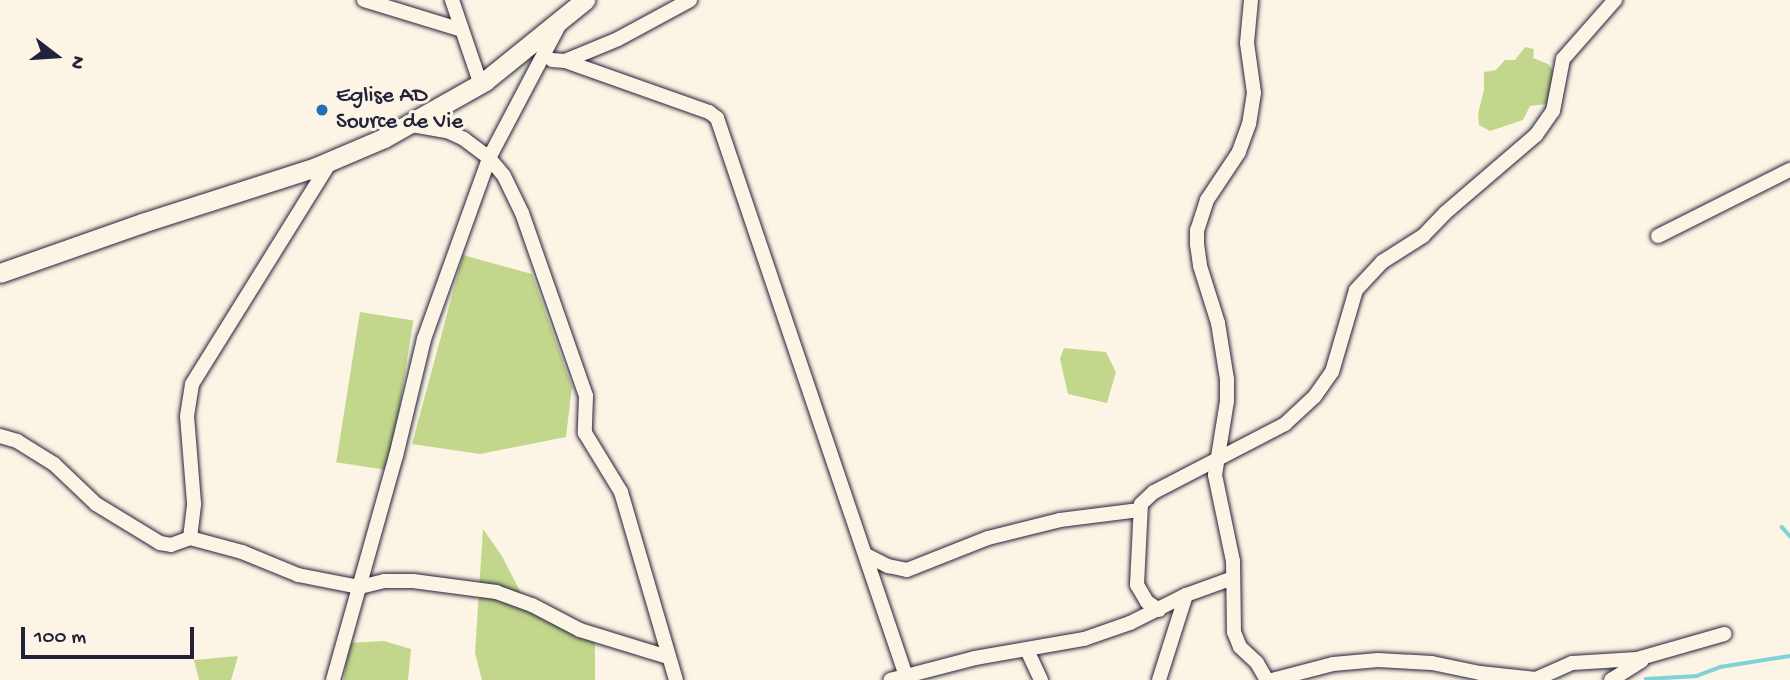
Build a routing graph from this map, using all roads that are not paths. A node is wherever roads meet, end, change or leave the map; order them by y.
1 (364, 0) edge
2 (452, 0) edge
3 (690, 0) edge
4 (1251, 0) edge
5 (1615, 0) edge
6 (572, 8) edge
7 (462, 30) junction
8 (481, 85) junction
9 (412, 125) junction
10 (489, 158) junction
11 (330, 162) junction
12 (1790, 170) edge
13 (1658, 236) dead end
14 (0, 273) edge
15 (0, 436) edge
16 (1216, 461) junction
17 (1139, 510) junction
18 (190, 538) junction
19 (866, 555) junction
20 (1233, 578) junction
21 (360, 587) junction
22 (1186, 595) junction
23 (1158, 610) junction
24 (1724, 634) dead end
25 (1027, 650) junction
26 (668, 657) junction
27 (1648, 657) junction
28 (906, 676) junction
29 (333, 680) edge
30 (676, 680) edge
31 (890, 680) edge
32 (1041, 680) edge
33 (1159, 680) edge
34 (1270, 680) edge
35 (1611, 680) edge

1 - 7 street
2 - 7 street
3 - 19 street
4 - 16 street
5 - 16 street
6 - 8 main road
6 - 10 street
7 - 8 street
8 - 9 main road
9 - 10 street
9 - 11 main road
10 - 21 street
10 - 26 street
11 - 14 main road
11 - 18 street
12 - 13 street
15 - 18 street
16 - 17 street
16 - 20 street
17 - 19 street
17 - 23 street
18 - 21 street
19 - 28 street
20 - 22 street
20 - 34 street
21 - 26 street
21 - 29 street
22 - 23 street
22 - 33 street
23 - 25 street
24 - 27 street
25 - 28 street
25 - 32 street
26 - 30 street
27 - 34 street
27 - 35 street
28 - 31 street

